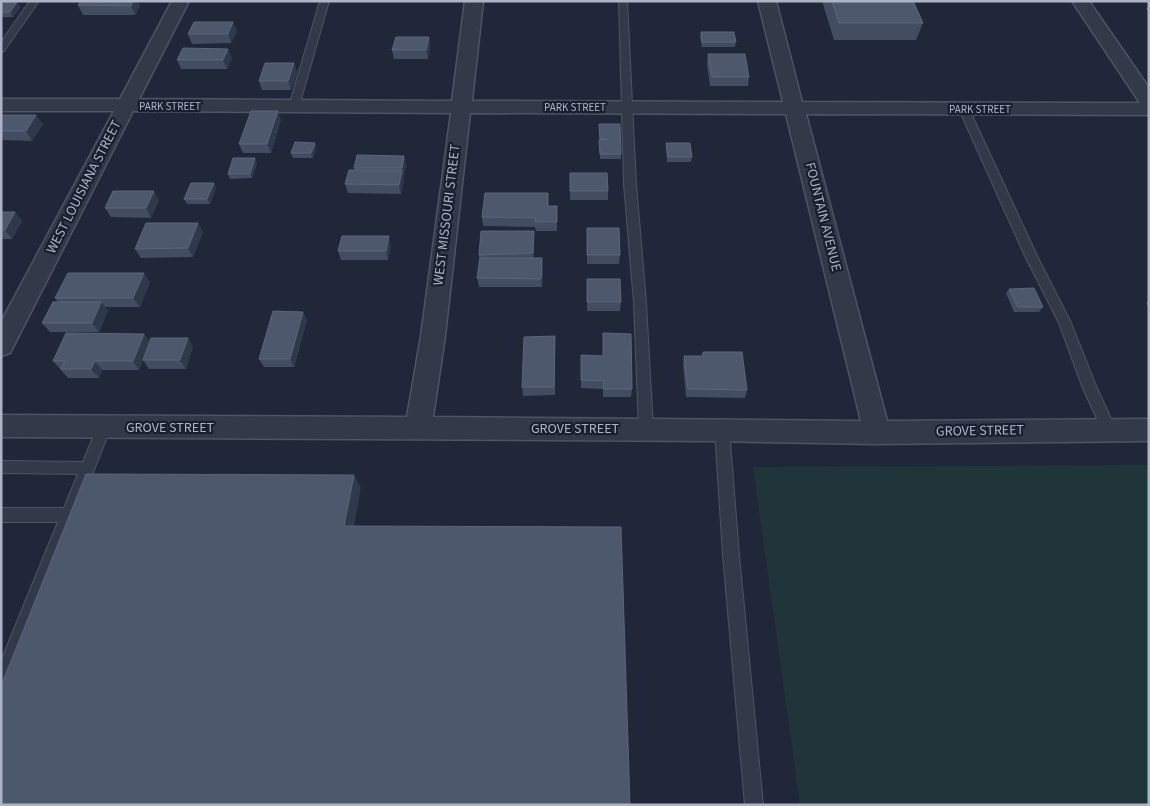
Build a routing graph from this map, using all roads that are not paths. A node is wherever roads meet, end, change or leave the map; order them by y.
1 (35, 1) edge
2 (181, 1) edge
3 (325, 1) edge
4 (474, 1) edge
5 (623, 1) edge
6 (768, 1) edge
7 (1080, 1) edge
8 (1, 49) edge
9 (1149, 102) edge
10 (1, 105) edge
11 (126, 106) junction
12 (294, 106) junction
13 (460, 107) junction
14 (628, 108) junction
15 (796, 108) junction
16 (964, 108) junction
17 (1149, 110) edge
18 (1, 346) edge
19 (104, 427) junction
20 (2, 428) edge
21 (418, 429) junction
22 (646, 429) junction
23 (722, 430) junction
24 (1109, 430) junction
25 (1149, 430) edge
26 (877, 433) junction
27 (1, 467) edge
28 (88, 468) junction
29 (1, 515) edge
30 (68, 515) junction
31 (1, 682) edge
32 (754, 805) edge

1 - 8 lane
2 - 11 street, WEST LOUISIANA STREET
3 - 12 lane
4 - 13 street, WEST MISSOURI STREET
5 - 14 lane
6 - 15 street, FOUNTAIN AVENUE
7 - 9 street
10 - 11 street, PARK STREET
11 - 12 street, PARK STREET
11 - 18 street, WEST LOUISIANA STREET
12 - 13 street, PARK STREET
13 - 14 street, PARK STREET
13 - 21 street, WEST MISSOURI STREET
14 - 15 street, PARK STREET
14 - 22 lane
15 - 16 street, PARK STREET
15 - 26 street, FOUNTAIN AVENUE
16 - 17 street, PARK STREET
16 - 24 lane
19 - 20 street, GROVE STREET
19 - 21 street, GROVE STREET
19 - 28 lane
21 - 22 street, GROVE STREET
22 - 23 street, GROVE STREET
23 - 26 street, GROVE STREET
23 - 32 lane
24 - 25 street, GROVE STREET
24 - 26 street, GROVE STREET
27 - 28 lane
28 - 30 lane
29 - 30 lane
30 - 31 lane

